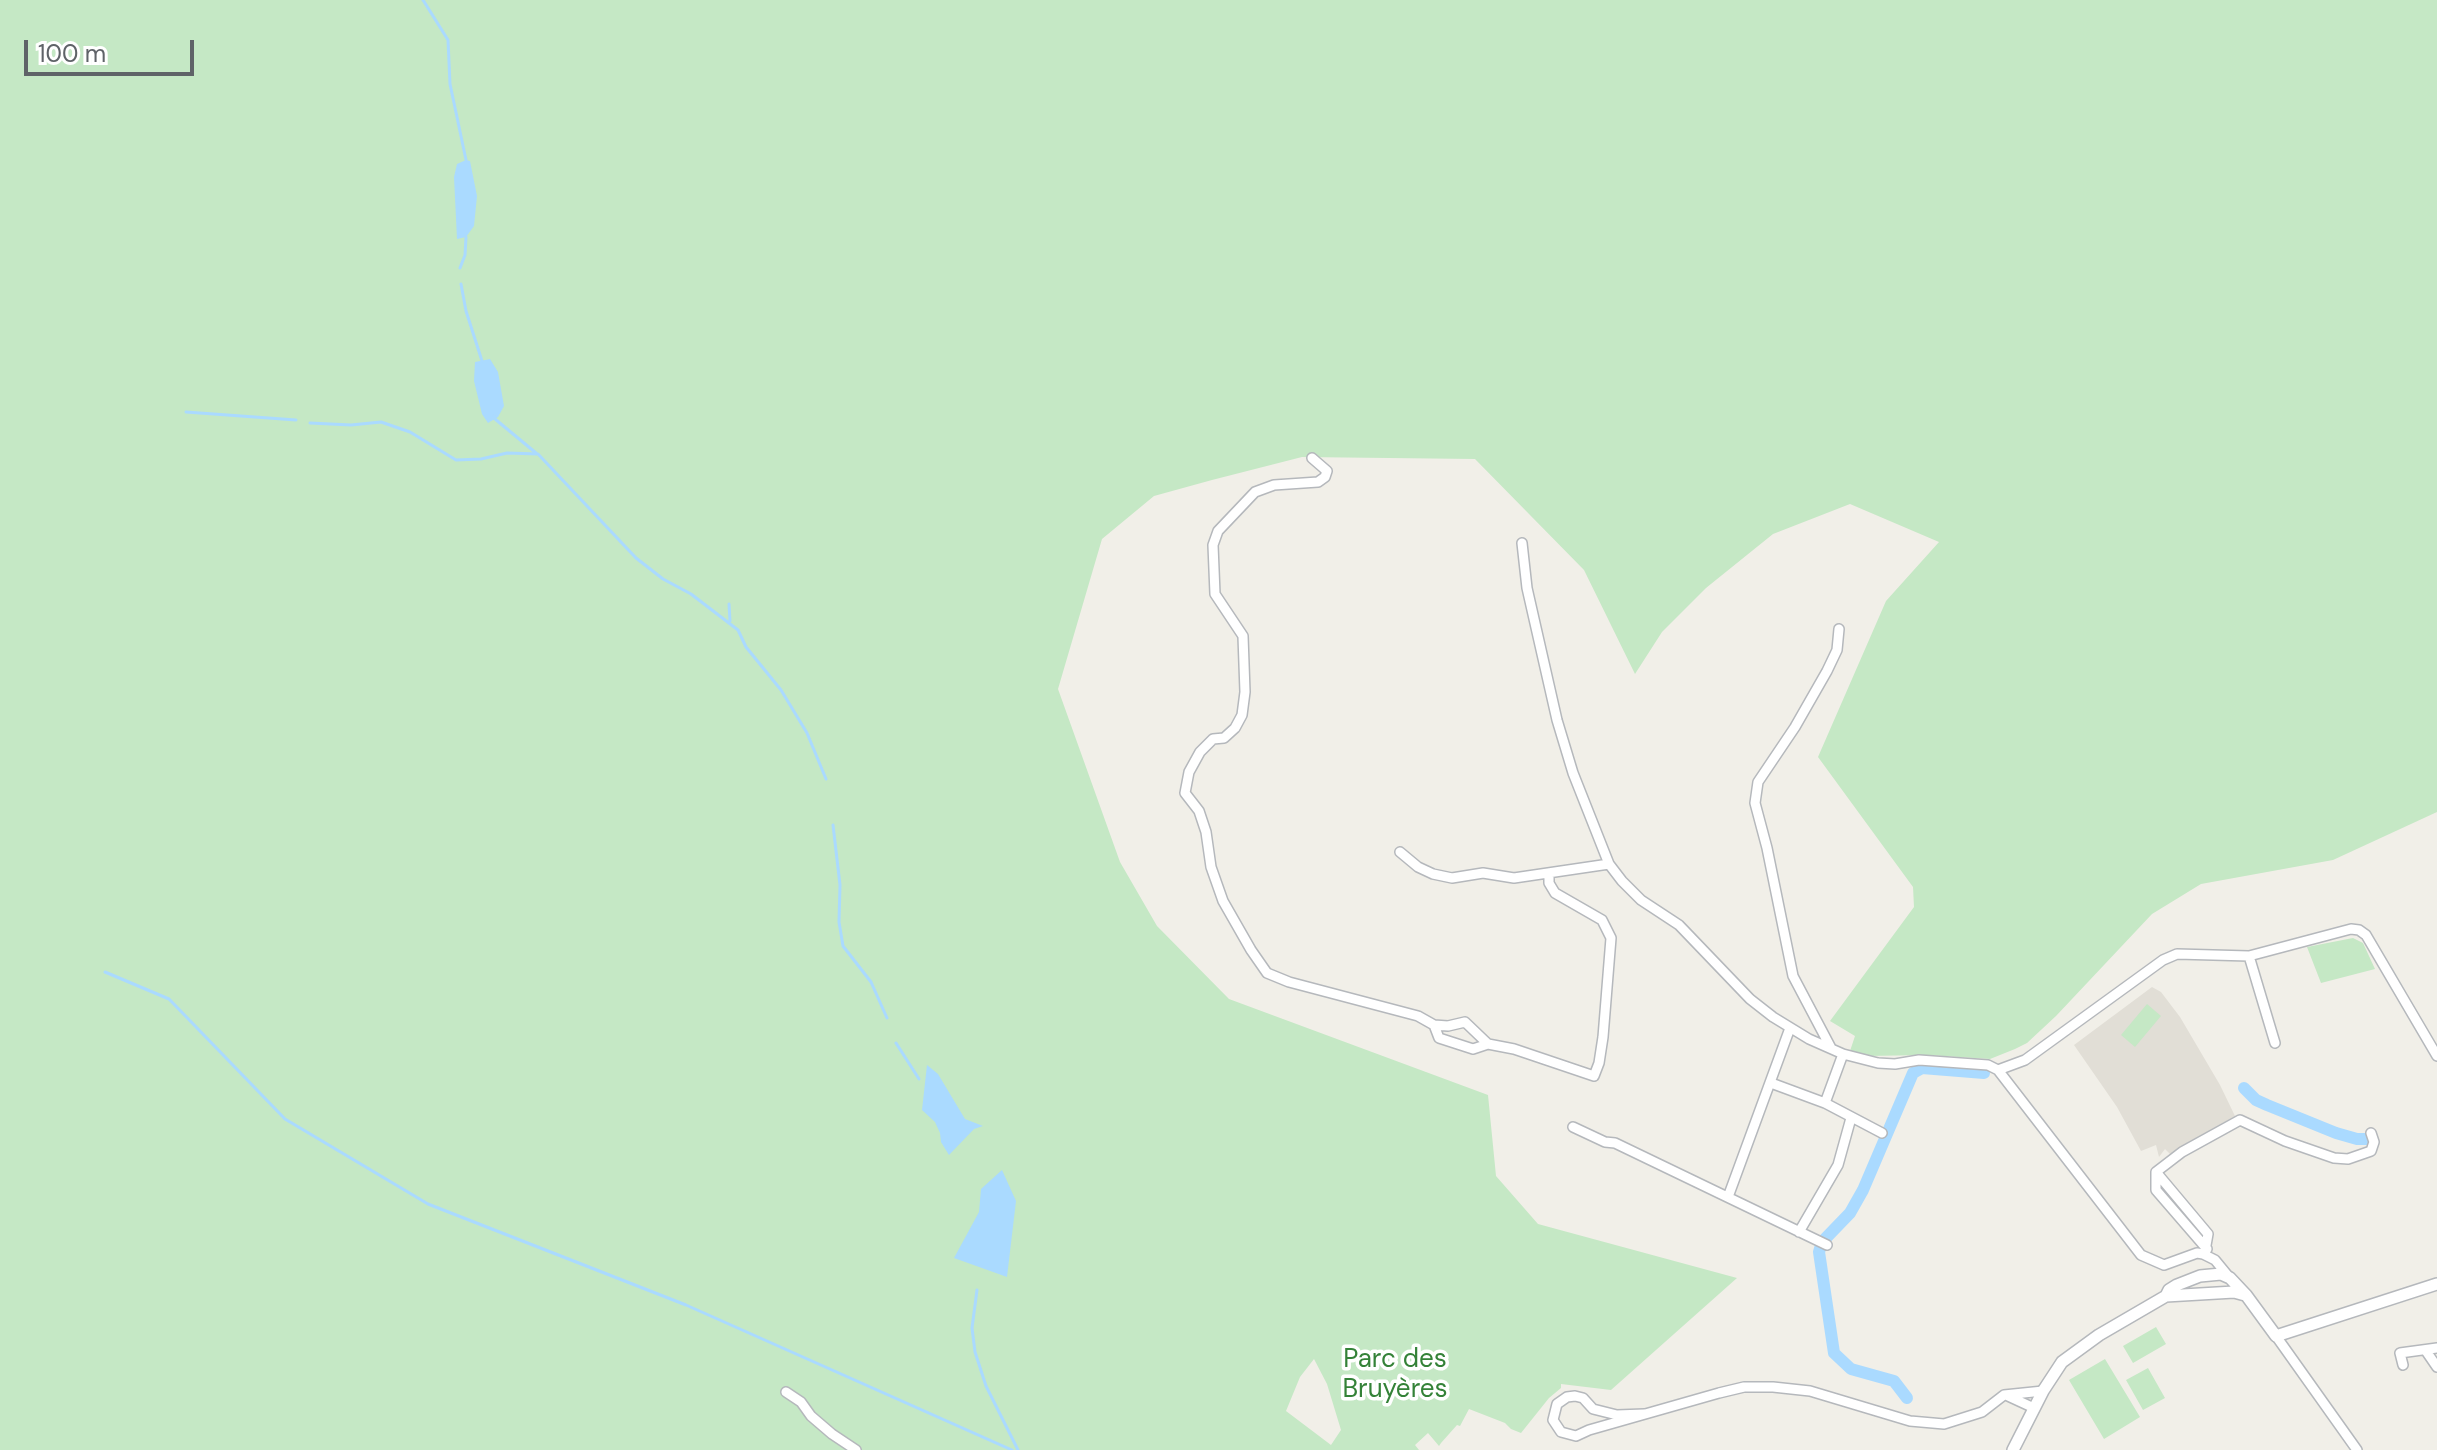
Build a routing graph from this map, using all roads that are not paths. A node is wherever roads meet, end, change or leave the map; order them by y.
1 (1312, 458) dead end
2 (1522, 543) dead end
3 (1839, 629) dead end
4 (1400, 852) dead end
5 (1609, 864) junction
6 (1549, 873) junction
7 (2249, 956) junction
8 (1434, 1025) junction
9 (1790, 1028) junction
10 (2275, 1043) dead end
11 (1488, 1044) junction
12 (1831, 1048) junction
13 (1843, 1054) junction
14 (2437, 1056) edge
15 (1998, 1070) junction
16 (1771, 1083) junction
17 (1825, 1103) junction
18 (1851, 1118) junction
19 (1573, 1127) dead end
20 (1882, 1133) dead end
21 (2371, 1133) dead end
22 (1728, 1197) junction
23 (1799, 1232) junction
24 (1823, 1243) dead end
25 (2205, 1251) junction
26 (2230, 1278) junction
27 (2437, 1284) edge
28 (2246, 1295) junction
29 (2166, 1296) junction
30 (2276, 1336) junction
31 (2437, 1348) edge
32 (2426, 1351) junction
33 (2403, 1365) dead end
34 (2437, 1367) edge
35 (2043, 1391) junction
36 (786, 1392) dead end
37 (2004, 1395) junction
38 (2034, 1408) junction
39 (1593, 1409) junction
40 (1644, 1414) junction
41 (1589, 1430) junction
42 (856, 1450) edge
43 (2013, 1450) edge
44 (2357, 1450) edge

1 - 8 street
2 - 5 street
3 - 12 street
4 - 6 street
5 - 6 street
5 - 9 street
6 - 11 street
7 - 10 street
7 - 14 street
7 - 15 street
8 - 11 street
8 - 11 street
9 - 12 street
9 - 16 street
12 - 13 street
13 - 15 street
13 - 17 street
15 - 25 street
16 - 17 street
16 - 22 street
17 - 18 street
18 - 20 street
18 - 23 street
19 - 22 street
21 - 25 street
22 - 23 street
23 - 24 street
25 - 26 street
26 - 28 street
26 - 29 street
27 - 30 street
28 - 29 street
28 - 30 street
29 - 35 street
30 - 44 street
31 - 32 street
32 - 33 street
32 - 34 street
35 - 37 street
35 - 38 street
36 - 42 street
37 - 38 street
37 - 40 street
38 - 43 street
39 - 40 street
39 - 41 street
39 - 41 street
40 - 41 street

